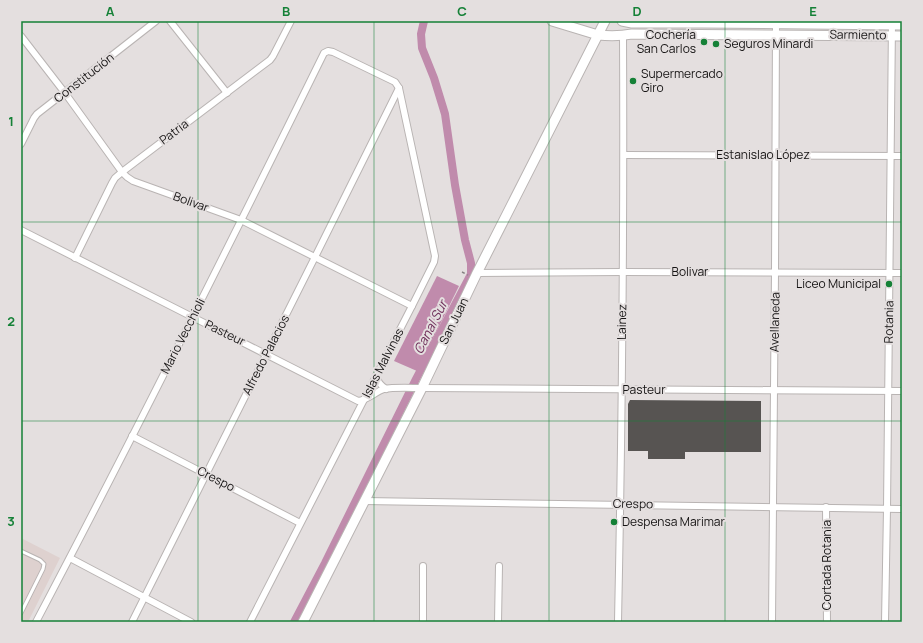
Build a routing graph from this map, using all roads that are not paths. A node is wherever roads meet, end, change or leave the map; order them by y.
1 (156, 21) edge
2 (170, 21) edge
3 (291, 21) edge
4 (552, 21) edge
5 (605, 21) edge
6 (623, 21) edge
7 (702, 22) edge
8 (776, 22) edge
9 (892, 23) edge
10 (902, 25) edge
11 (776, 34) junction
12 (598, 35) junction
13 (623, 35) junction
14 (21, 36) edge
15 (892, 36) junction
16 (902, 36) edge
17 (399, 88) junction
18 (65, 93) junction
19 (227, 93) junction
20 (21, 144) edge
21 (624, 154) junction
22 (776, 156) junction
23 (891, 156) junction
24 (902, 156) edge
25 (122, 172) junction
26 (241, 220) junction
27 (21, 230) edge
28 (315, 257) junction
29 (75, 258) junction
30 (623, 272) junction
31 (775, 272) junction
32 (477, 273) junction
33 (890, 273) junction
34 (902, 273) edge
35 (412, 306) junction
36 (192, 318) junction
37 (266, 354) junction
38 (376, 376) junction
39 (422, 388) junction
40 (389, 389) junction
41 (622, 389) junction
42 (774, 390) junction
43 (888, 391) junction
44 (902, 392) edge
45 (364, 400) junction
46 (132, 436) junction
47 (206, 474) junction
48 (364, 501) junction
49 (620, 504) junction
50 (773, 506) junction
51 (826, 507) junction
52 (902, 508) edge
53 (887, 509) junction
54 (300, 522) junction
55 (21, 551) edge
56 (70, 558) junction
57 (423, 566) dead end
58 (499, 566) dead end
59 (145, 597) junction
60 (21, 613) edge
61 (36, 622) edge
62 (132, 622) edge
63 (191, 622) edge
64 (250, 622) edge
65 (303, 622) edge
66 (423, 622) edge
67 (498, 622) edge
68 (618, 622) edge
69 (772, 622) edge
70 (827, 622) edge
71 (885, 622) edge

1 - 18 street, Constitución
2 - 19 street
3 - 19 street, Patria
4 - 12 street, Sarmiento
5 - 12 street, San Juan
6 - 7 street, Sarmiento
6 - 13 street, Lainez
7 - 8 street, Sarmiento
8 - 9 street, Sarmiento
8 - 11 street, Avellaneda
9 - 10 street, Sarmiento
9 - 15 street, Rotania
11 - 13 street, Sarmiento
11 - 15 street, Sarmiento
11 - 22 street, Avellaneda
12 - 13 street, Sarmiento
12 - 32 street, San Juan
13 - 21 street, Lainez
14 - 18 street, Bolivar
15 - 16 street, Sarmiento
15 - 23 street, Rotania
17 - 26 street, Mario Vecchioli
17 - 28 street, Alfredo Palacios
17 - 35 street, Islas Malvinas
18 - 20 street, Constitución
18 - 25 street, Bolivar
19 - 25 street, Patria
21 - 22 street, Estanislao López
21 - 30 street, Lainez
22 - 23 street, Estanislao López
22 - 31 street, Avellaneda
23 - 24 street, Estanislao López
23 - 33 street, Rotania
25 - 26 street, Bolivar
25 - 29 street, Patria
26 - 28 street, Bolivar
26 - 36 street, Mario Vecchioli
27 - 29 street, Pasteur
28 - 35 street, Bolivar
28 - 37 street, Alfredo Palacios
29 - 36 street, Pasteur
30 - 31 street, Bolivar
30 - 32 street, Bolivar
30 - 41 street, Lainez
31 - 33 street, Bolivar
31 - 42 street, Avellaneda
32 - 39 street, San Juan
33 - 34 street, Bolivar
33 - 43 street, Rotania
35 - 38 street, Islas Malvinas
36 - 37 street, Pasteur
36 - 46 street, Mario Vecchioli
37 - 45 street, Pasteur
37 - 47 street, Alfredo Palacios
38 - 40 street
38 - 45 street, Islas Malvinas
39 - 40 street, Pasteur
39 - 41 street, Pasteur
39 - 48 street, San Juan
40 - 45 street, Pasteur
41 - 42 street, Pasteur
41 - 49 street, Lainez
42 - 43 street, Pasteur
42 - 50 street, Avellaneda
43 - 44 street, Pasteur
43 - 53 street, Rotania
45 - 54 street, Islas Malvinas
46 - 47 street, Crespo
46 - 56 street, Mario Vecchioli
47 - 54 street, Crespo
47 - 59 street, Alfredo Palacios
48 - 49 street, Crespo
48 - 65 street, San Juan
49 - 50 street, Crespo
49 - 68 street, Lainez
50 - 51 street, Crespo
50 - 69 street, Avellaneda
51 - 53 street, Crespo
51 - 70 street, Cortada Rotania
52 - 53 street, Crespo
53 - 71 street, Rotania
54 - 64 street, Islas Malvinas
55 - 60 lane
56 - 59 street
56 - 61 street, Mario Vecchioli
57 - 66 street
58 - 67 street
59 - 62 street, Alfredo Palacios
59 - 63 street

